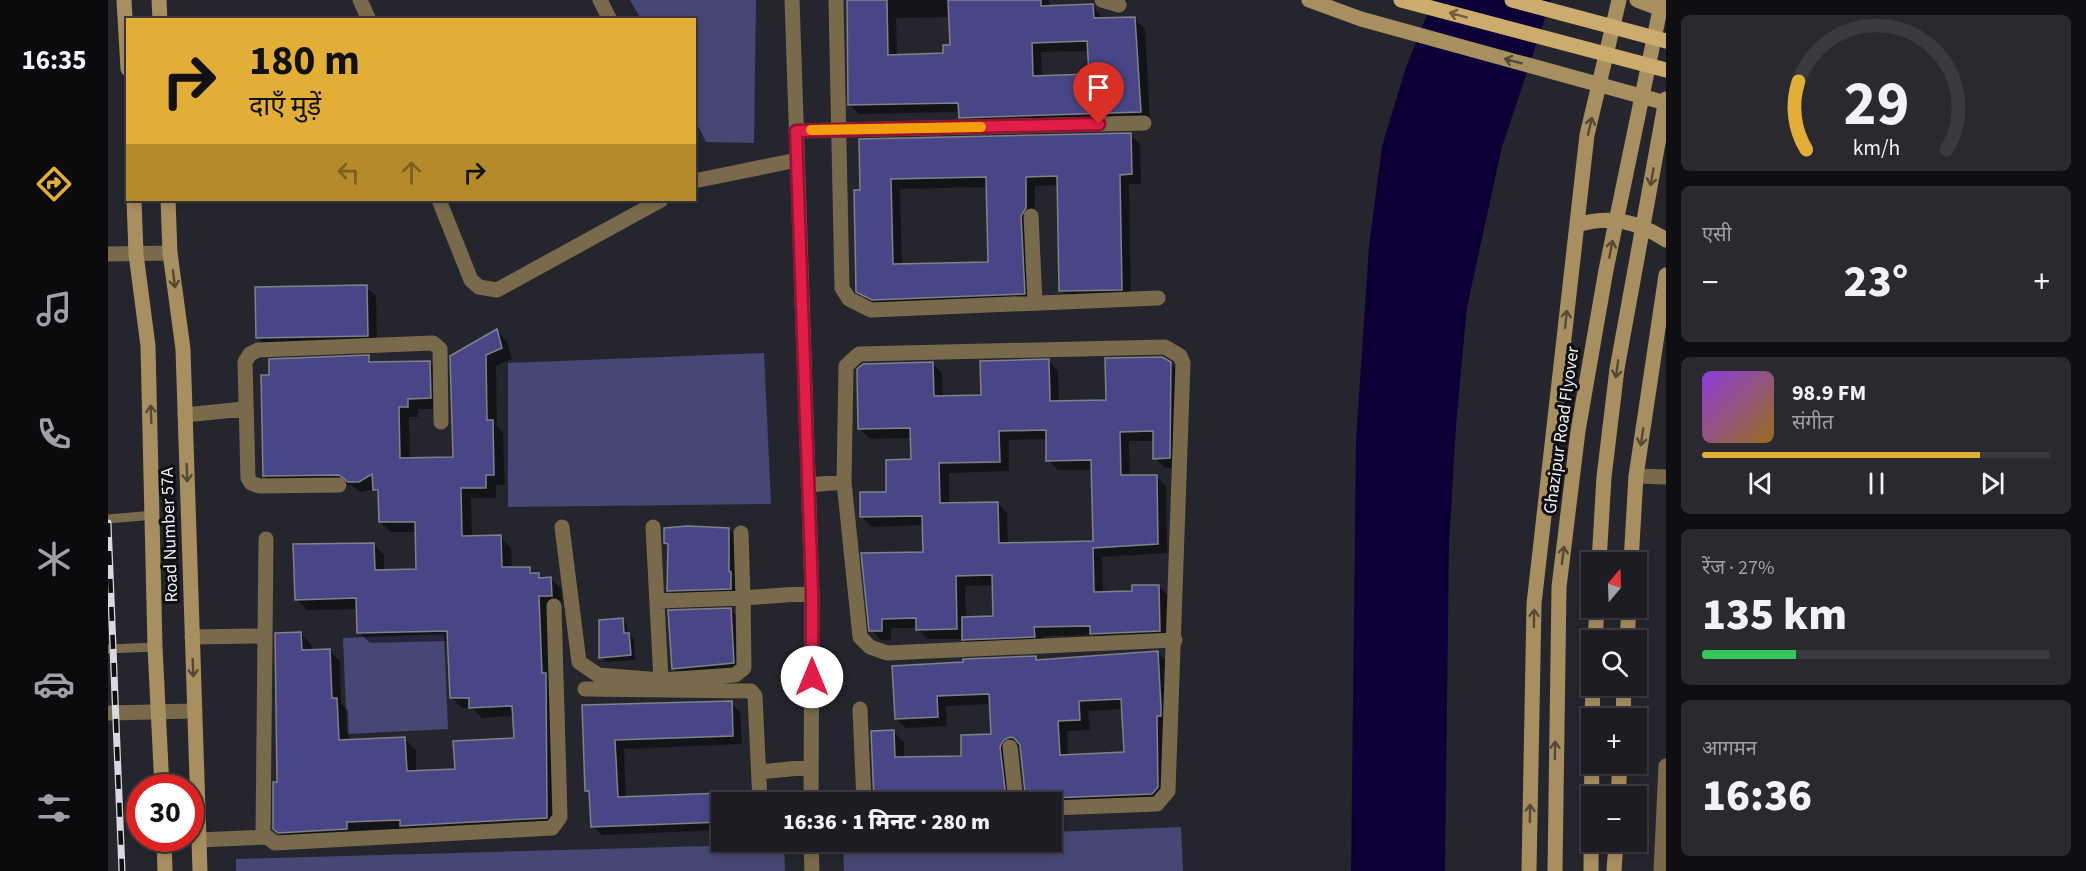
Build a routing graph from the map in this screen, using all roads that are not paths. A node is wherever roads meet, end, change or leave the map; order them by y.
1 (124, 0) edge
2 (159, 0) edge
3 (600, 0) edge
4 (792, 0) edge
5 (836, 0) edge
6 (1102, 0) edge
7 (1309, 0) edge
8 (1401, 0) edge
9 (1512, 0) edge
10 (1619, 0) edge
11 (1636, 0) edge
12 (1662, 0) edge
13 (1119, 5) dead end
14 (1666, 11) edge
15 (160, 18) edge
16 (609, 18) edge
17 (1613, 27) junction
18 (126, 34) edge
19 (1666, 41) edge
20 (1606, 54) junction
21 (1666, 70) edge
22 (1599, 85) junction
23 (1666, 101) edge
24 (1144, 123) dead end
25 (837, 128) junction
26 (796, 131) junction
27 (797, 160) junction
28 (696, 181) edge
29 (134, 201) edge
30 (168, 201) edge
31 (439, 201) edge
32 (659, 201) edge
33 (1032, 216) dead end
34 (1577, 225) junction
35 (1666, 240) edge
36 (170, 253) junction
37 (108, 254) edge
38 (136, 254) junction
39 (1666, 275) edge
40 (1158, 298) dead end
41 (1035, 303) junction
42 (244, 409) junction
43 (185, 415) junction
44 (441, 422) dead end
45 (1636, 476) junction
46 (1666, 477) edge
47 (844, 482) junction
48 (339, 485) dead end
49 (808, 485) junction
50 (154, 515) junction
51 (108, 519) edge
52 (562, 527) dead end
53 (653, 527) dead end
54 (741, 533) dead end
55 (266, 539) dead end
56 (1600, 552) edge
57 (1632, 552) edge
58 (812, 593) junction
59 (743, 598) junction
60 (657, 601) junction
61 (554, 606) dead end
62 (192, 636) junction
63 (264, 636) junction
64 (1175, 640) junction
65 (155, 647) junction
66 (108, 650) edge
67 (662, 680) junction
68 (585, 689) dead end
69 (860, 709) dead end
70 (160, 711) junction
71 (194, 711) junction
72 (108, 713) edge
73 (1010, 747) dead end
74 (1666, 766) edge
75 (810, 767) junction
76 (759, 772) junction
77 (162, 774) edge
78 (196, 774) edge
79 (1592, 774) edge
80 (1666, 786) edge
81 (760, 792) edge
82 (811, 792) edge
83 (864, 792) edge
84 (1015, 792) edge
85 (1062, 807) edge
86 (266, 837) junction
87 (204, 840) edge
88 (164, 852) edge
89 (199, 852) edge
90 (811, 852) edge
91 (1615, 852) edge
92 (165, 871) edge
93 (200, 871) edge
94 (812, 871) edge
95 (1529, 871) edge
96 (1555, 871) edge
97 (1591, 871) edge
98 (1614, 871) edge
99 (1661, 871) edge

1 - 18 main road
2 - 15 main road
3 - 16 street
4 - 26 street
5 - 25 street
6 - 13 street
22 -> 7 main road
20 -> 8 main road
9 - 17 main road
10 - 17 main road
11 - 14 main road
96 -> 12 main road, Ghazipur Road Flyover
17 - 19 main road
17 - 20 main road
20 - 21 main road
20 - 22 main road
22 - 23 main road
34 -> 22 main road
23 -> 56 main road
24 - 25 street
25 - 26 street
25 - 41 street
26 - 27 street
27 - 28 street
27 - 49 street
29 - 38 main road, Road Number 57A
30 - 36 main road, Road Number 57A
31 - 32 street
33 - 41 street
34 - 35 main road
95 -> 34 main road
36 - 38 street
36 -> 43 main road, Road Number 57A
37 - 38 street
50 -> 38 main road, Road Number 57A
39 -> 45 main road
40 - 41 street
42 - 43 street
42 - 44 street
42 - 48 street
43 -> 62 main road, Road Number 57A
45 - 46 street
45 - 57 main road
47 - 49 street
47 - 64 street
47 - 64 street
49 - 58 street
50 - 51 lane
50 - 65 main road, Road Number 57A
52 - 67 street
53 - 60 street
54 - 59 street
55 - 63 street
58 - 59 street
58 - 75 street
59 - 60 street
59 - 67 street
60 - 67 street
61 - 86 street
62 - 63 street
62 -> 71 main road, Road Number 57A
63 - 86 street
64 - 85 street
65 - 66 lane
65 - 70 main road, Road Number 57A
68 - 76 street
69 - 83 street
70 - 71 street
70 - 72 street
70 - 77 main road, Road Number 57A
71 - 78 main road, Road Number 57A
73 - 84 street
74 - 80 street
75 - 76 street
75 - 82 street
76 - 81 street
79 - 97 main road
80 - 99 street
86 - 87 street
88 - 92 main road
89 - 93 main road, Road Number 57A
90 - 94 street
91 - 98 main road

